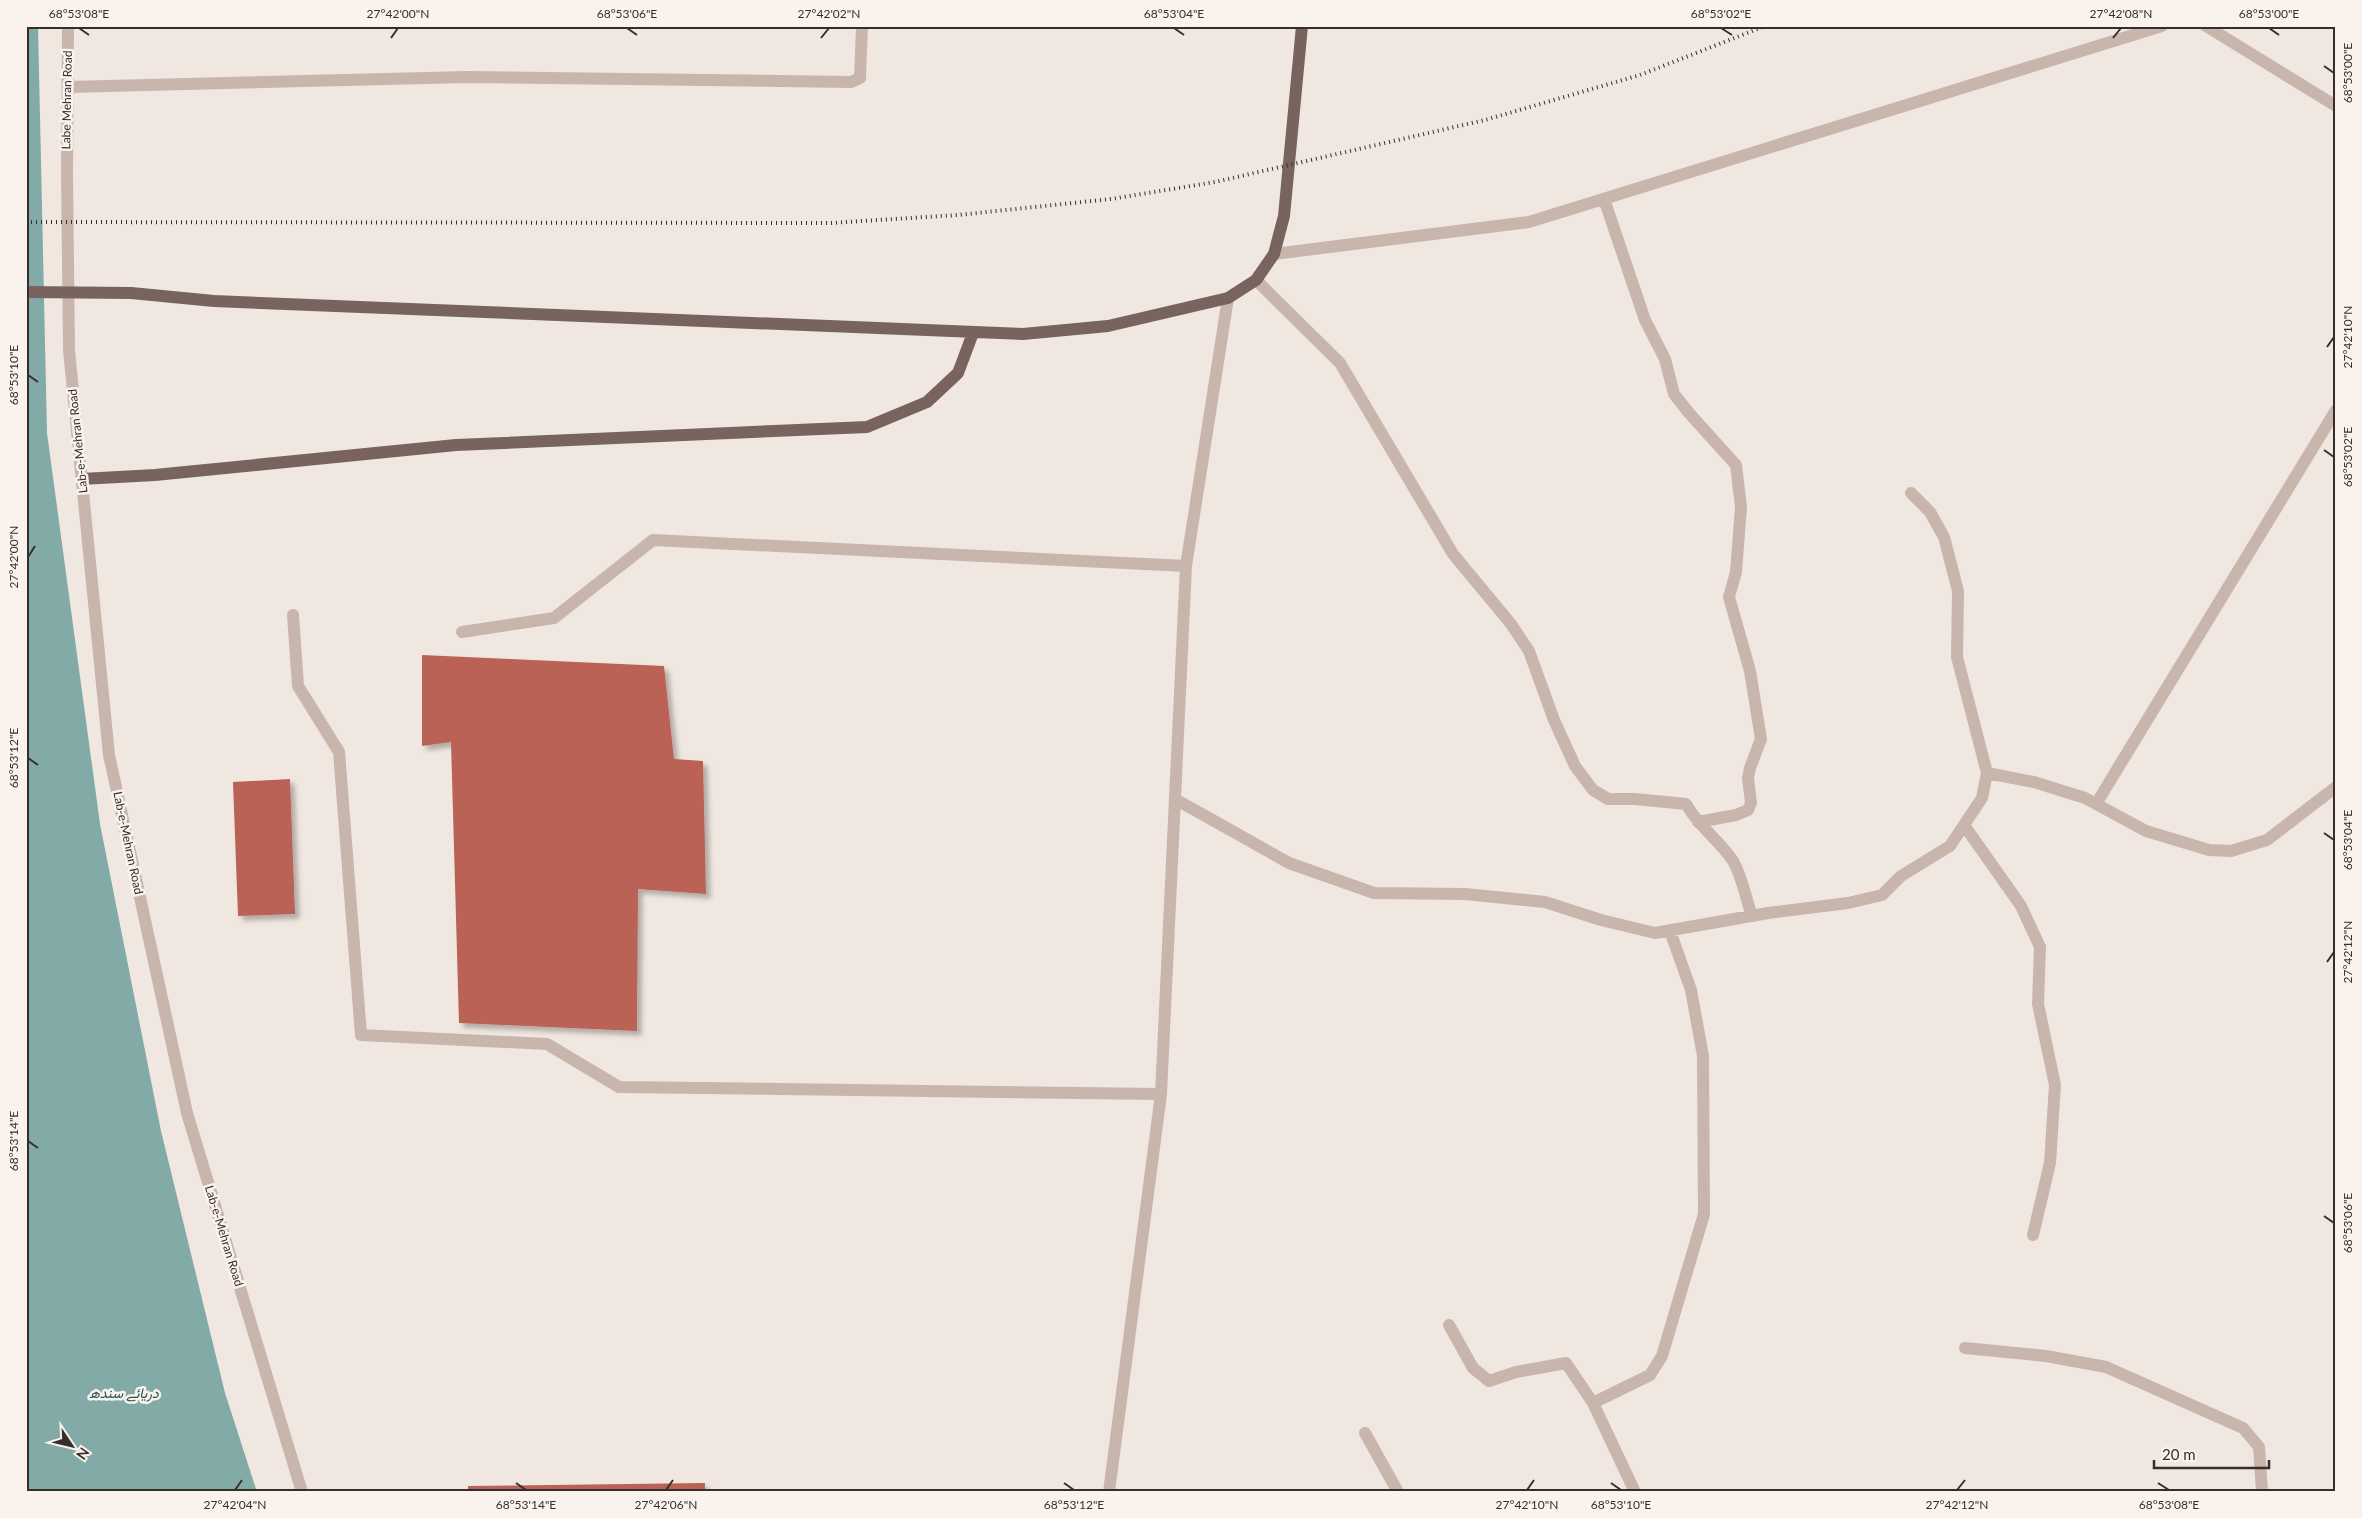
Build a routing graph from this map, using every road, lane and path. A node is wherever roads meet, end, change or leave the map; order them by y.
1 (68, 26) edge
2 (862, 26) edge
3 (1302, 26) edge
4 (2206, 26) edge
5 (2156, 27) edge
6 (68, 86) junction
7 (2336, 106) edge
8 (67, 174) joint
9 (1604, 199) junction
10 (1274, 254) junction
11 (1256, 280) junction
12 (26, 292) edge
13 (1228, 298) junction
14 (973, 333) junction
15 (2336, 410) edge
16 (82, 479) junction
17 (1911, 493) dead end
18 (1186, 566) junction
19 (294, 615) dead end
20 (462, 632) dead end
21 (1987, 773) junction
22 (2336, 787) edge
23 (1175, 799) junction
24 (2096, 804) junction
25 (1698, 822) junction
26 (1964, 825) junction
27 (1752, 916) junction
28 (1670, 931) junction
29 (1161, 1094) junction
30 (2034, 1236) dead end
31 (1449, 1325) dead end
32 (1965, 1348) dead end
33 (1593, 1403) junction
34 (1365, 1434) dead end
35 (302, 1492) edge
36 (1109, 1492) edge
37 (1398, 1492) edge
38 (1635, 1492) edge
39 (2262, 1492) edge

1 - 6 street, Labe Mehran Road
2 - 6 street
3 - 10 main road
4 - 7 street
5 - 9 street
6 - 8 street, Labe Mehran Road
8 - 16 street, Lab-e-Mehran Road
9 - 10 street
9 - 25 street
10 - 11 main road
11 - 13 main road
11 - 25 street
12 - 14 main road, bridge
13 - 14 main road
13 - 18 street
14 - 16 main road
15 - 24 street
16 - 35 street, Lab-e-Mehran Road
17 - 21 street
18 - 20 street
18 - 23 street
19 - 29 street
21 - 24 street
21 - 26 street
22 - 24 street
23 - 28 street
23 - 29 street
25 - 27 street
26 - 27 street
26 - 30 street
27 - 28 street
28 - 33 street
29 - 36 street
31 - 33 street
32 - 39 street
33 - 38 street
34 - 37 street

